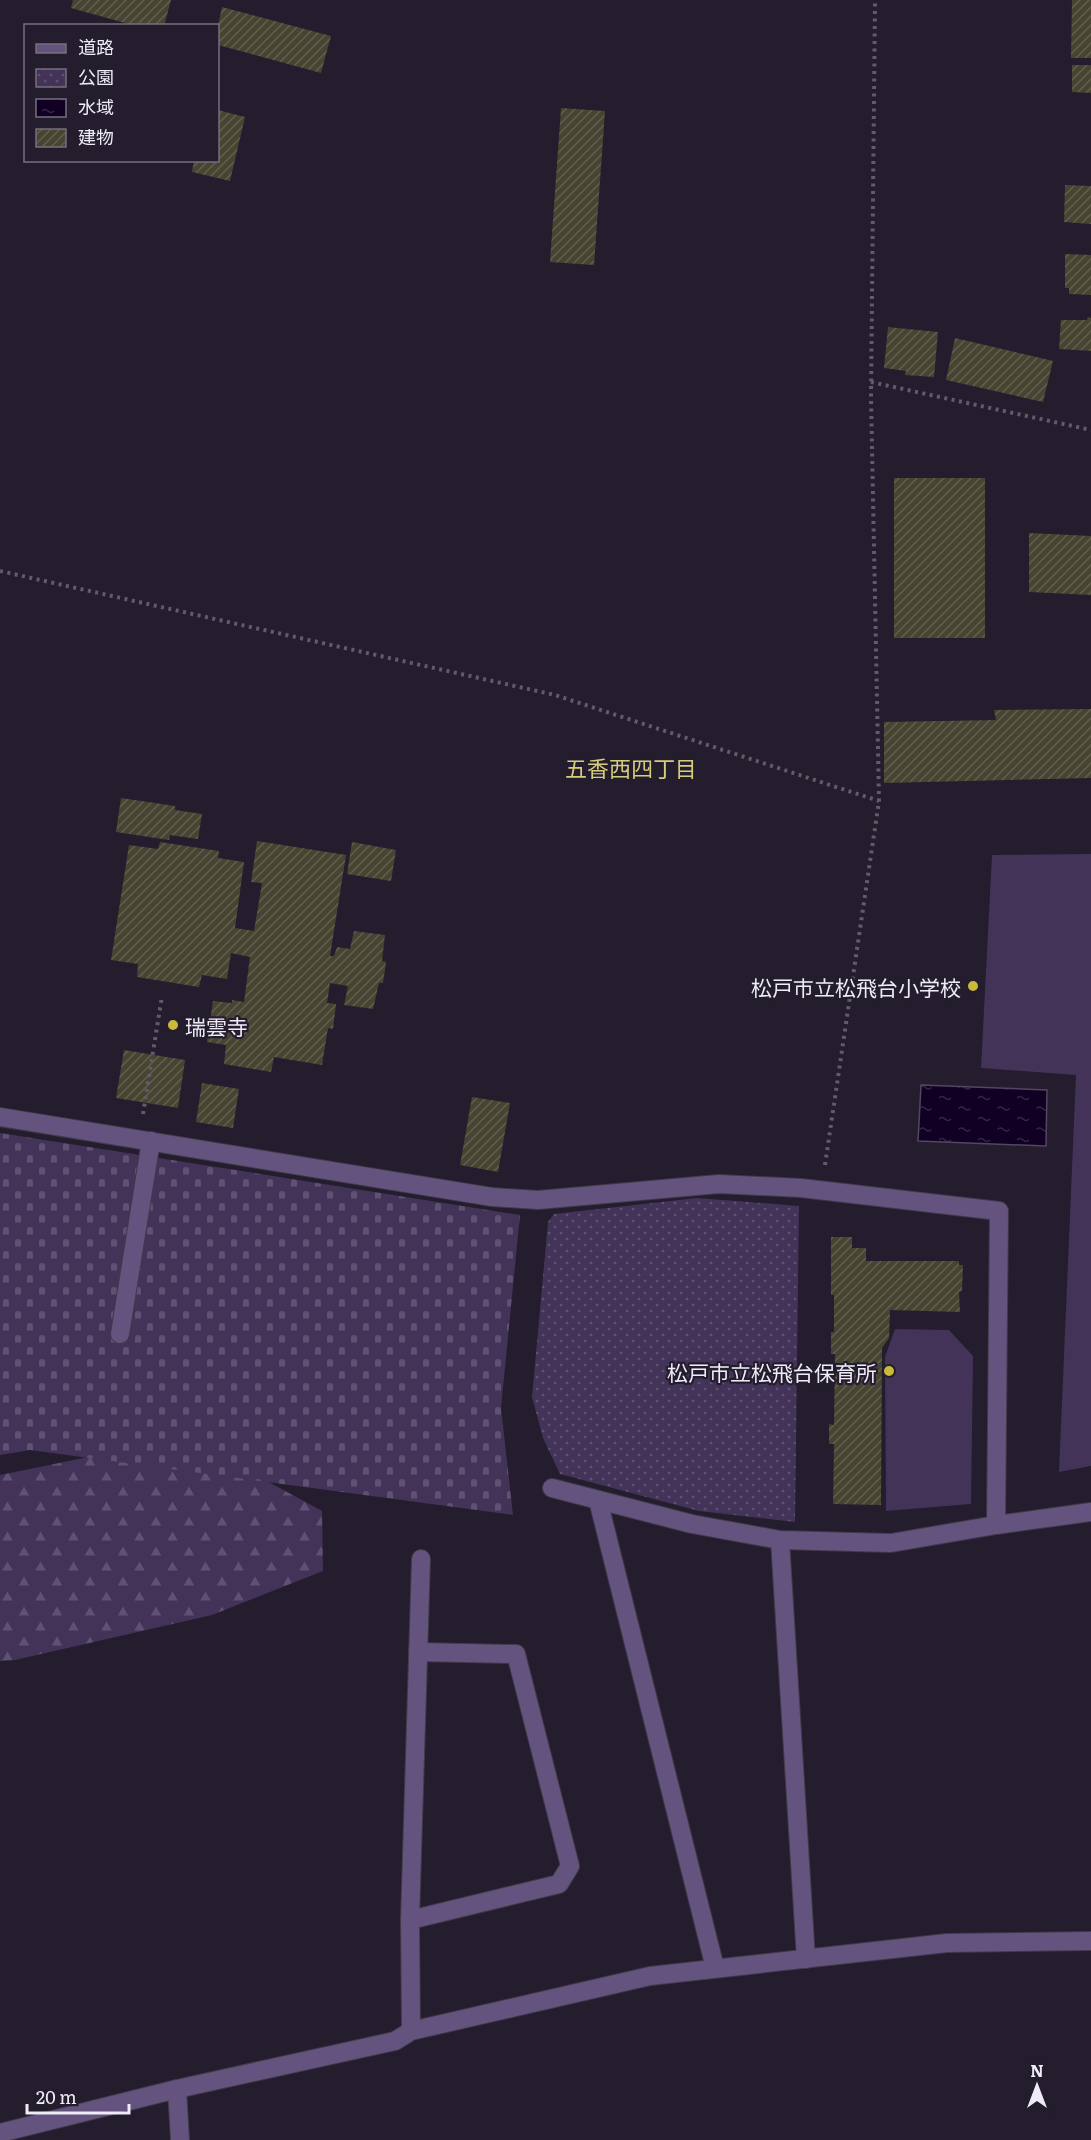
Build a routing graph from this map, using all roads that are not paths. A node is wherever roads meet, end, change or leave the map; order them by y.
1 (0, 1117) edge
2 (151, 1141) junction
3 (120, 1334) dead end
4 (552, 1488) dead end
5 (598, 1500) junction
6 (1091, 1512) edge
7 (996, 1525) junction
8 (780, 1540) junction
9 (421, 1559) dead end
10 (418, 1652) junction
11 (410, 1920) junction
12 (1091, 1941) edge
13 (806, 1959) junction
14 (715, 1968) junction
15 (411, 2031) junction
16 (177, 2089) junction
17 (0, 2133) edge
18 (24, 2134) edge
19 (180, 2140) edge

1 - 2 street
2 - 3 street
2 - 7 street
4 - 5 street
5 - 8 street
5 - 14 street
6 - 7 street
7 - 8 street
8 - 13 street
9 - 10 street
10 - 11 street
10 - 11 street
11 - 15 street
12 - 13 street
13 - 14 street
14 - 15 street
15 - 16 street
16 - 18 street
16 - 19 street
17 - 18 street

